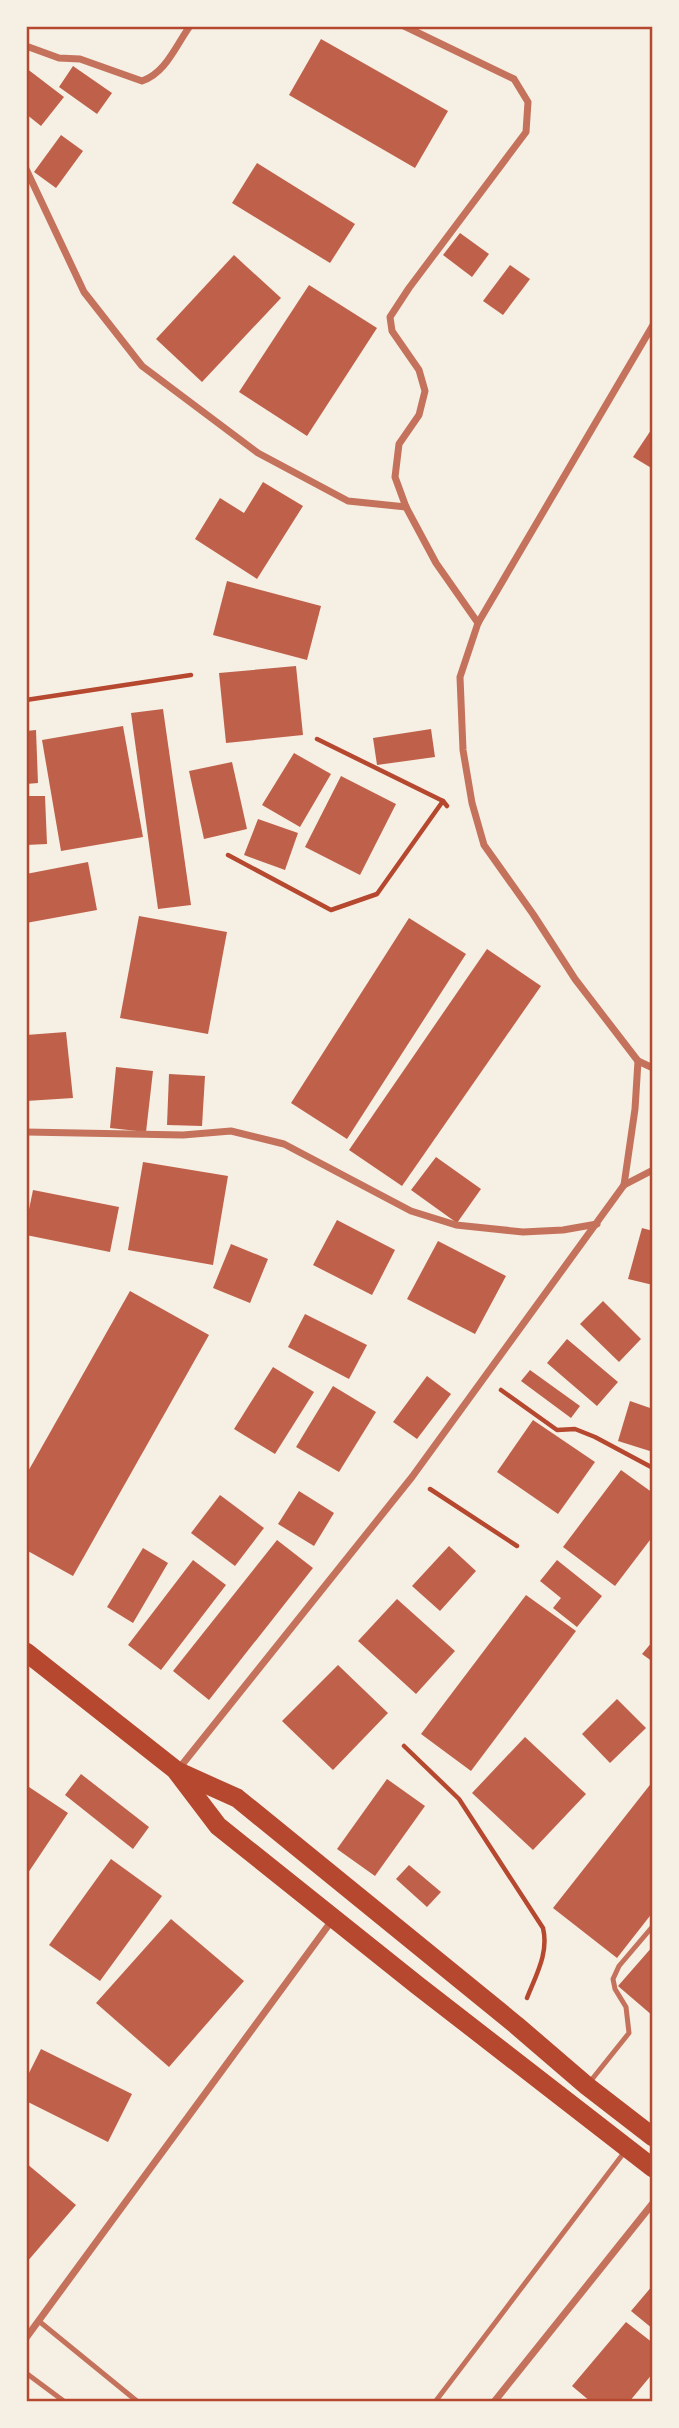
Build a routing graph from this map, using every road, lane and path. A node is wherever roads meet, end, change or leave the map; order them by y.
1 (190, 26) edge
2 (404, 26) edge
3 (26, 46) edge
4 (26, 169) edge
5 (653, 326) edge
6 (406, 507) junction
7 (478, 623) junction
8 (191, 675) dead end
9 (26, 700) edge
10 (317, 738) dead end
11 (443, 801) junction
12 (484, 845) junction
13 (228, 855) dead end
14 (638, 1061) junction
15 (653, 1068) edge
16 (26, 1132) edge
17 (653, 1170) edge
18 (624, 1185) junction
19 (597, 1224) junction
20 (484, 1377) junction
21 (653, 1468) edge
22 (412, 1476) junction
23 (517, 1546) dead end
24 (26, 1652) edge
25 (404, 1746) dead end
26 (177, 1771) junction
27 (334, 1919) junction
28 (653, 1926) edge
29 (516, 2025) junction
30 (587, 2086) junction
31 (653, 2137) edge
32 (627, 2148) junction
33 (653, 2168) edge
34 (653, 2203) edge
35 (40, 2322) junction
36 (26, 2338) edge
37 (26, 2373) edge
38 (65, 2402) edge
39 (138, 2402) edge
40 (435, 2402) edge
41 (494, 2402) edge

1 - 3 street
2 - 6 street
4 - 6 street
5 - 7 street
6 - 7 street
7 - 12 street
8 - 9 path
10 - 11 path
11 - 12 path
11 - 13 path
12 - 14 street
14 - 15 street
14 - 18 street
16 - 19 street
17 - 18 street
18 - 19 street
19 - 20 street
20 - 21 path
20 - 22 street
22 - 23 path
22 - 26 street
24 - 26 highway
25 - 29 path
26 - 27 highway
26 - 29 highway
27 - 32 highway
27 - 35 street
28 - 30 lane
29 - 30 highway
30 - 31 highway
32 - 33 highway
32 - 40 lane
34 - 41 street
35 - 36 street
35 - 39 lane
37 - 38 lane

